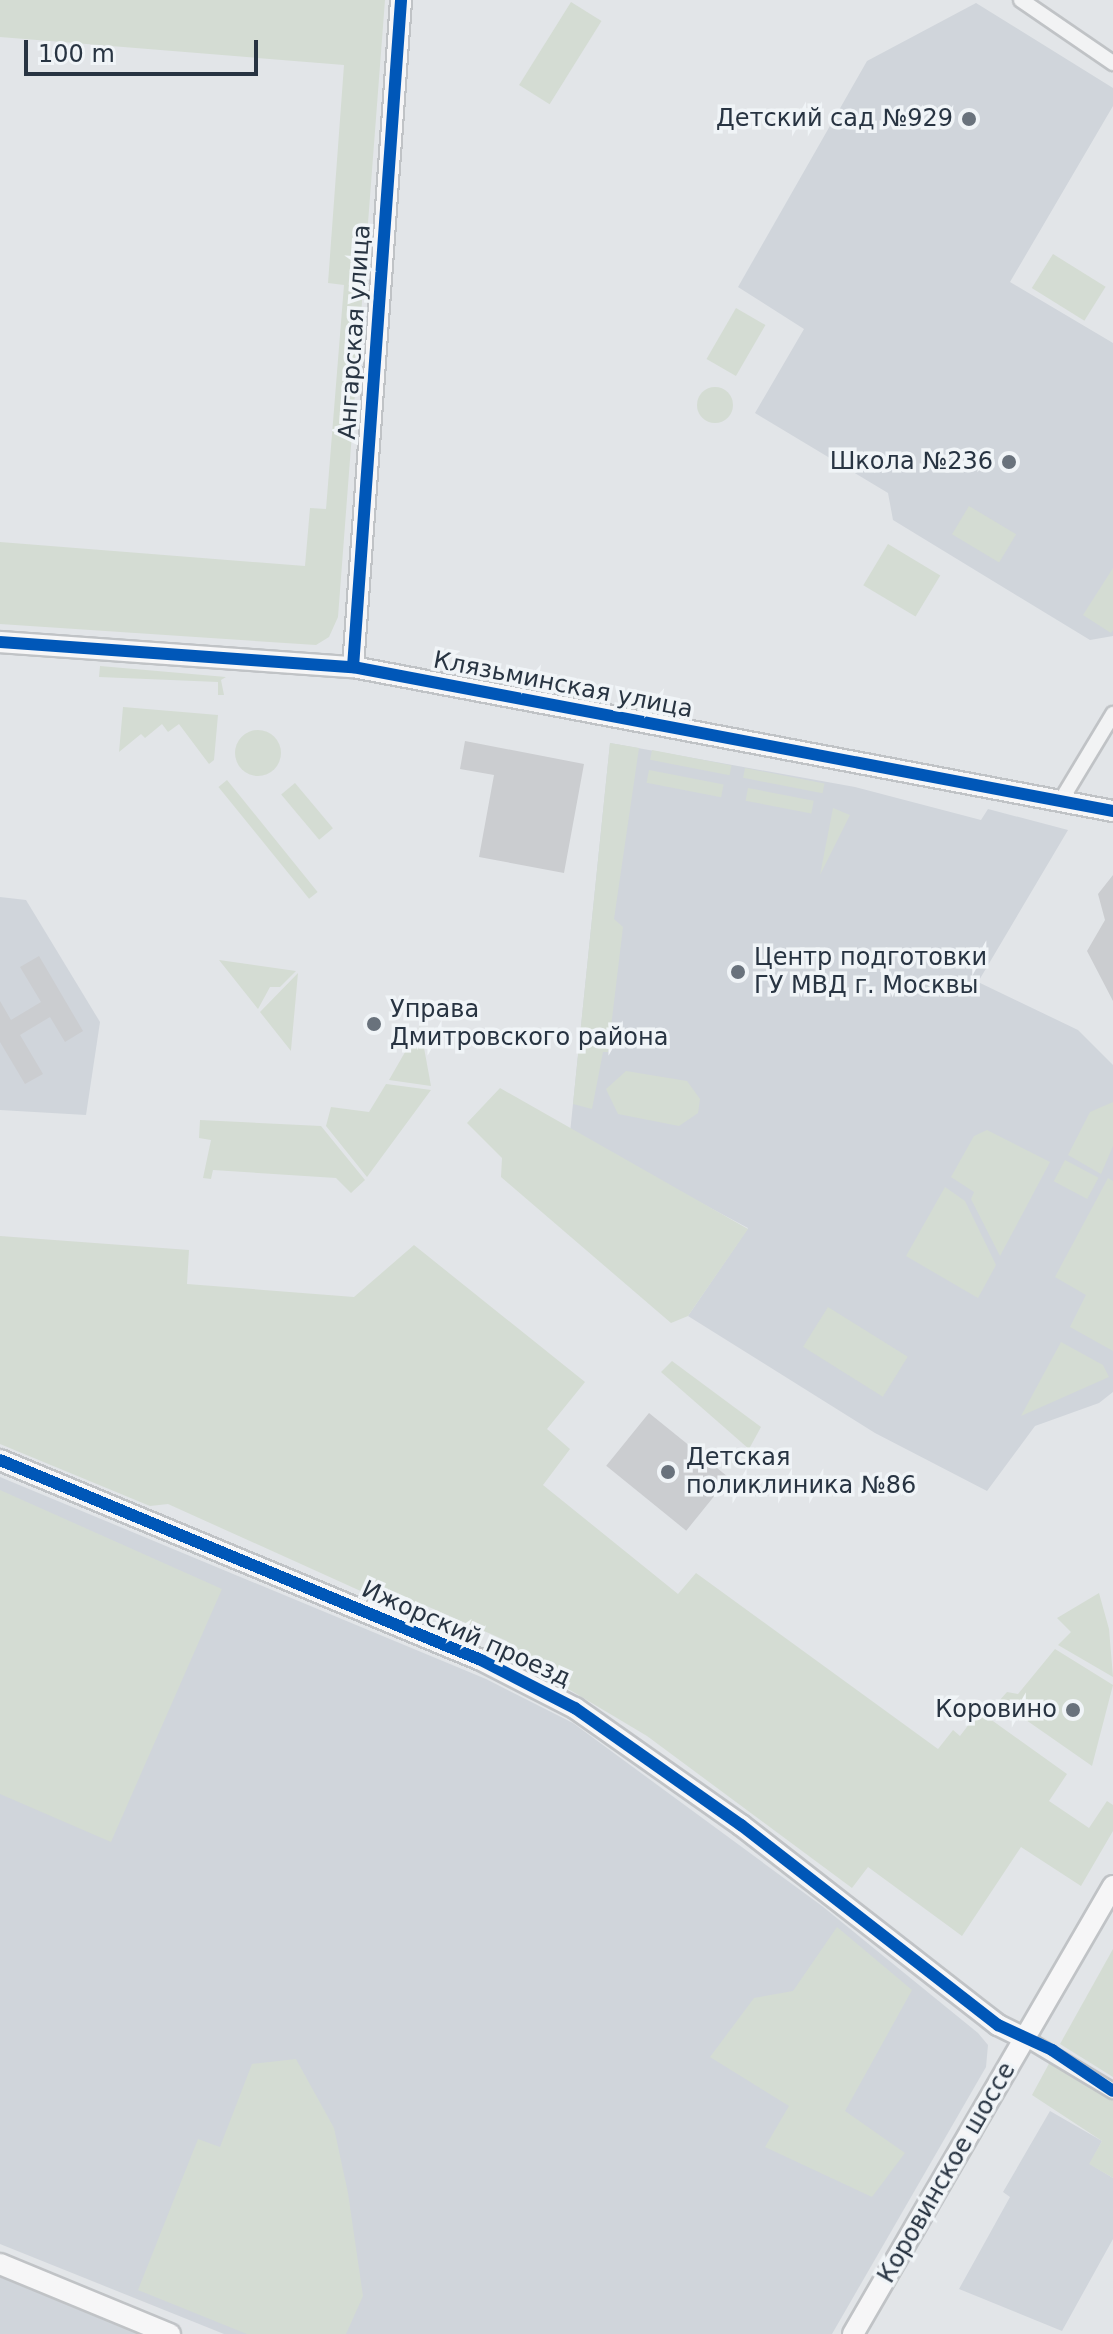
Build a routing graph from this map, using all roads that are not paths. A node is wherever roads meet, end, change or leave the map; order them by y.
1 (401, 0) edge
2 (1021, 0) edge
3 (1113, 63) edge
4 (0, 642) edge
5 (353, 667) junction
6 (1113, 714) edge
7 (1060, 802) junction
8 (1113, 811) edge
9 (0, 1460) edge
10 (1113, 1886) edge
11 (1025, 2038) junction
12 (1113, 2091) edge
13 (0, 2264) edge
14 (170, 2334) edge
15 (853, 2334) edge

1 - 5 street, Ангарская улица
2 - 3 street
4 - 5 street, Клязьминская улица
5 - 7 street, Клязьминская улица
6 - 7 street
7 - 8 street, Клязьминская улица
9 - 11 street, Ижорский проезд
10 - 11 street, Коровинское шоссе
11 - 12 street
11 - 15 street, Коровинское шоссе
13 - 14 street

